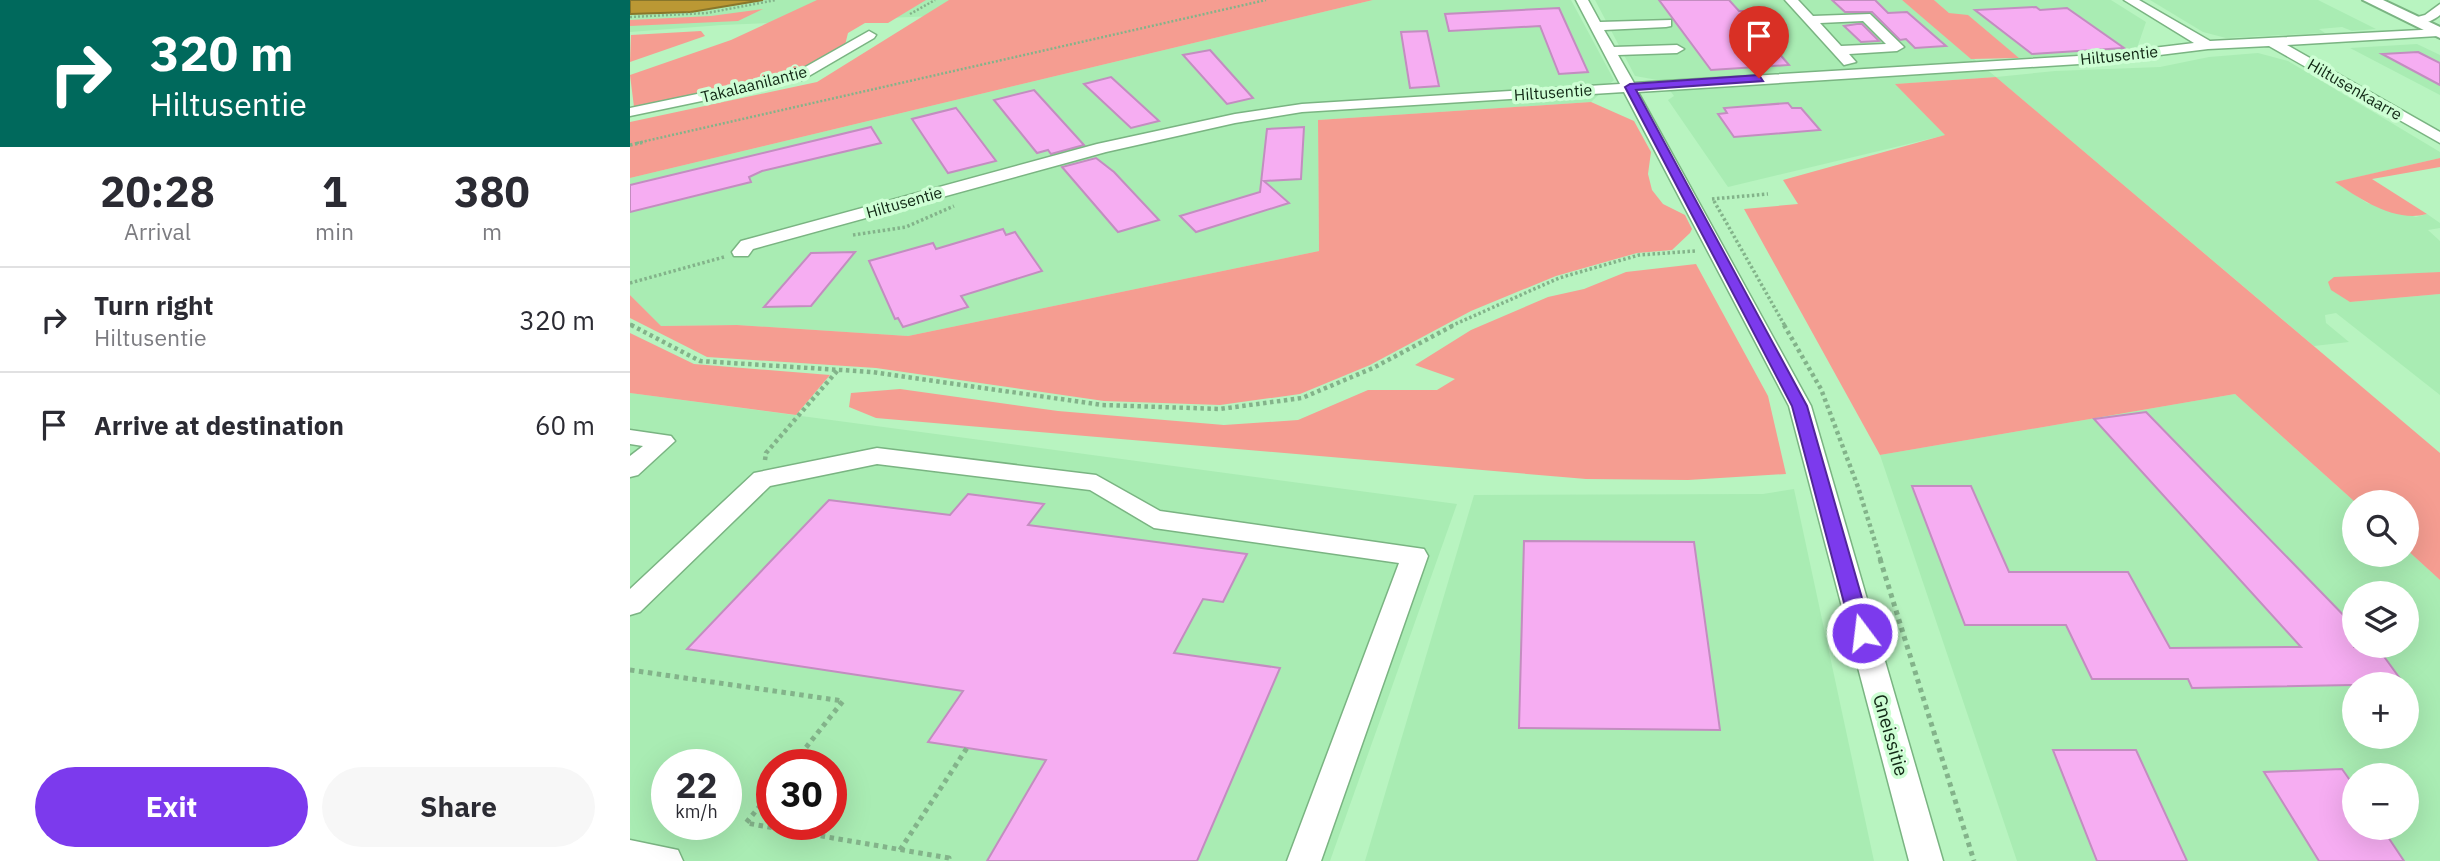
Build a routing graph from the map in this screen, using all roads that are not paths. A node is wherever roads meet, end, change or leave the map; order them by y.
1 (1582, 0) edge
2 (1791, 0) edge
3 (2130, 0) edge
4 (2371, 0) edge
5 (2440, 8) edge
6 (1810, 20) junction
7 (2412, 20) junction
8 (1665, 23) dead end
9 (1597, 26) junction
10 (2439, 32) edge
11 (869, 35) dead end
12 (2271, 41) junction
13 (2208, 45) junction
14 (1677, 49) dead end
15 (1838, 50) junction
16 (1610, 51) junction
17 (1858, 72) junction
18 (1630, 87) junction
19 (630, 112) edge
20 (2440, 138) edge
21 (741, 252) road end
22 (630, 437) edge
23 (630, 468) edge
24 (630, 606) edge
25 (630, 855) edge
26 (666, 861) edge
27 (1304, 861) edge
28 (1926, 861) edge

1 - 9 street, Gneissitie
2 - 6 street
3 - 13 street
4 - 7 main road
5 - 7 street
6 - 15 street
6 - 15 street
7 - 10 main road
8 - 9 street
9 - 16 street, Gneissitie
10 - 12 street, Hiltusentie
11 - 19 street, Takalaanilantie
12 - 13 street, Hiltusentie
12 - 20 street, Hiltusenkaarre
13 - 17 street, Hiltusentie
14 - 16 street
15 - 17 street
16 - 18 street, Gneissitie
17 - 18 street, Hiltusentie
18 - 21 street, Hiltusentie
18 - 28 street, Gneissitie
22 - 23 street
24 - 27 street
25 - 26 street

